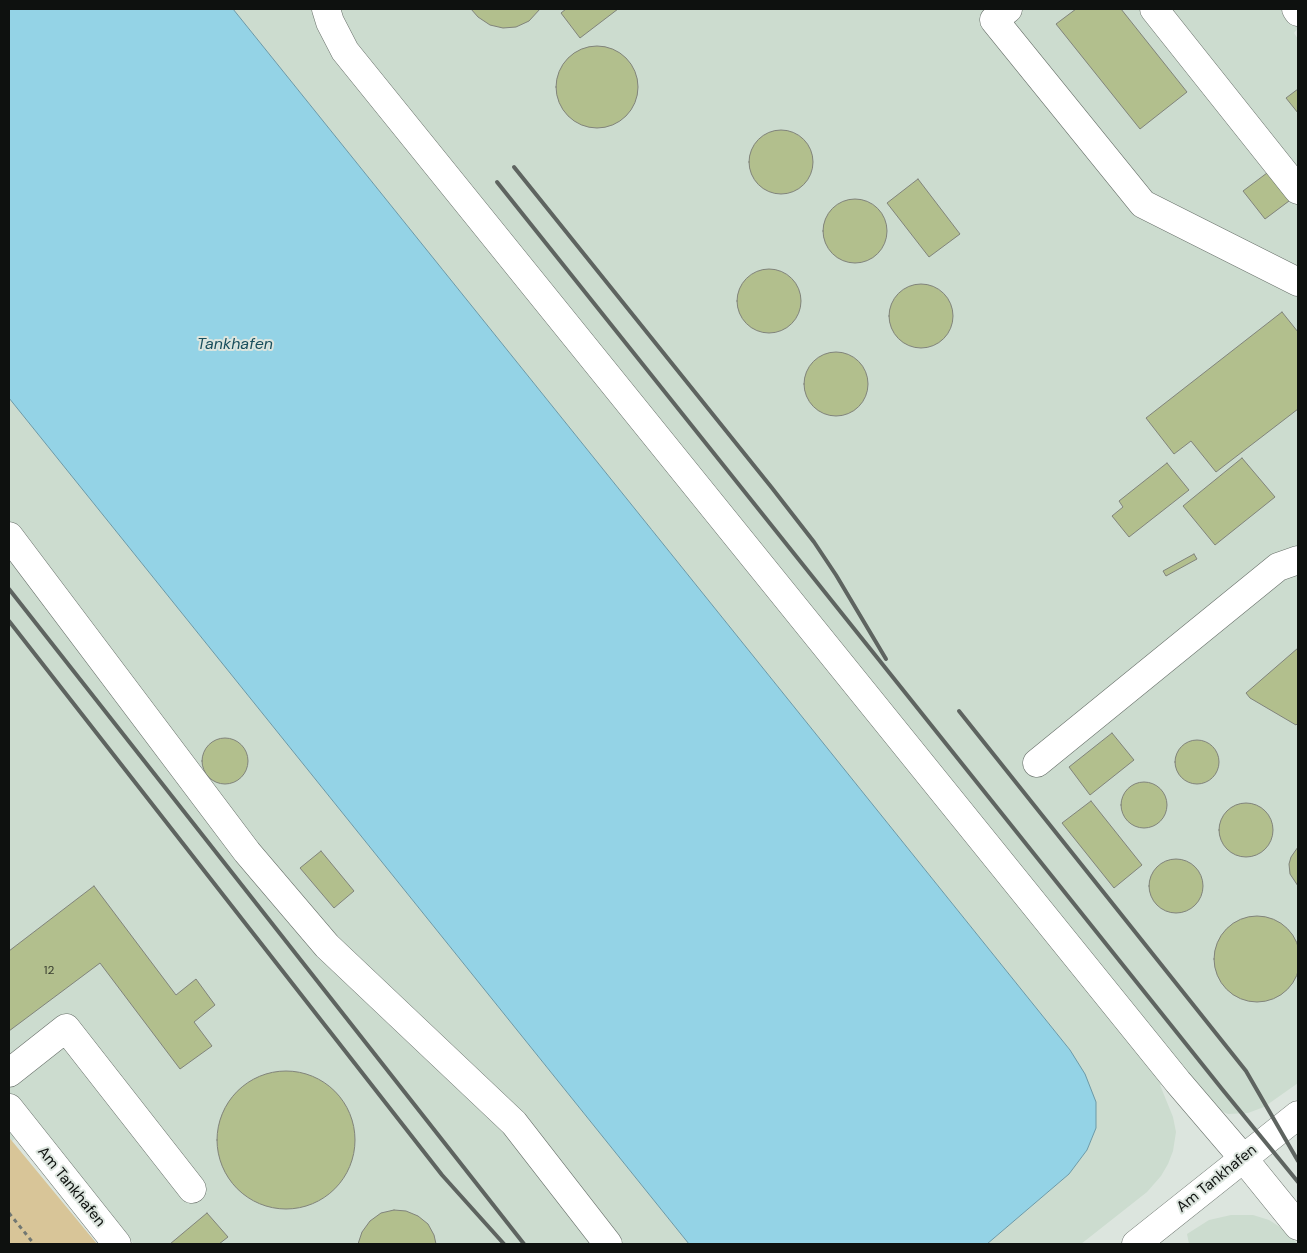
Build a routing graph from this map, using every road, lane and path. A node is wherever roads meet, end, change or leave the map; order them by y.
1 (326, 9) edge
2 (1008, 9) edge
3 (1154, 9) edge
4 (1296, 9) edge
5 (1298, 12) edge
6 (1298, 190) edge
7 (1298, 282) edge
8 (9, 536) edge
9 (1298, 560) edge
10 (1037, 763) dead end
11 (9, 1073) edge
12 (9, 1108) edge
13 (1298, 1115) edge
14 (1243, 1158) junction
15 (192, 1188) dead end
16 (9, 1213) edge
17 (1298, 1226) edge
18 (34, 1244) edge
19 (117, 1244) edge
20 (608, 1244) edge
21 (1136, 1244) edge

1 - 14 street
2 - 7 street
3 - 6 street
4 - 5 street
8 - 20 street
9 - 10 street
11 - 15 street
12 - 19 street, Am Tankhafen
13 - 14 street, Am Tankhafen
14 - 17 street
14 - 21 street, Am Tankhafen
16 - 18 path

